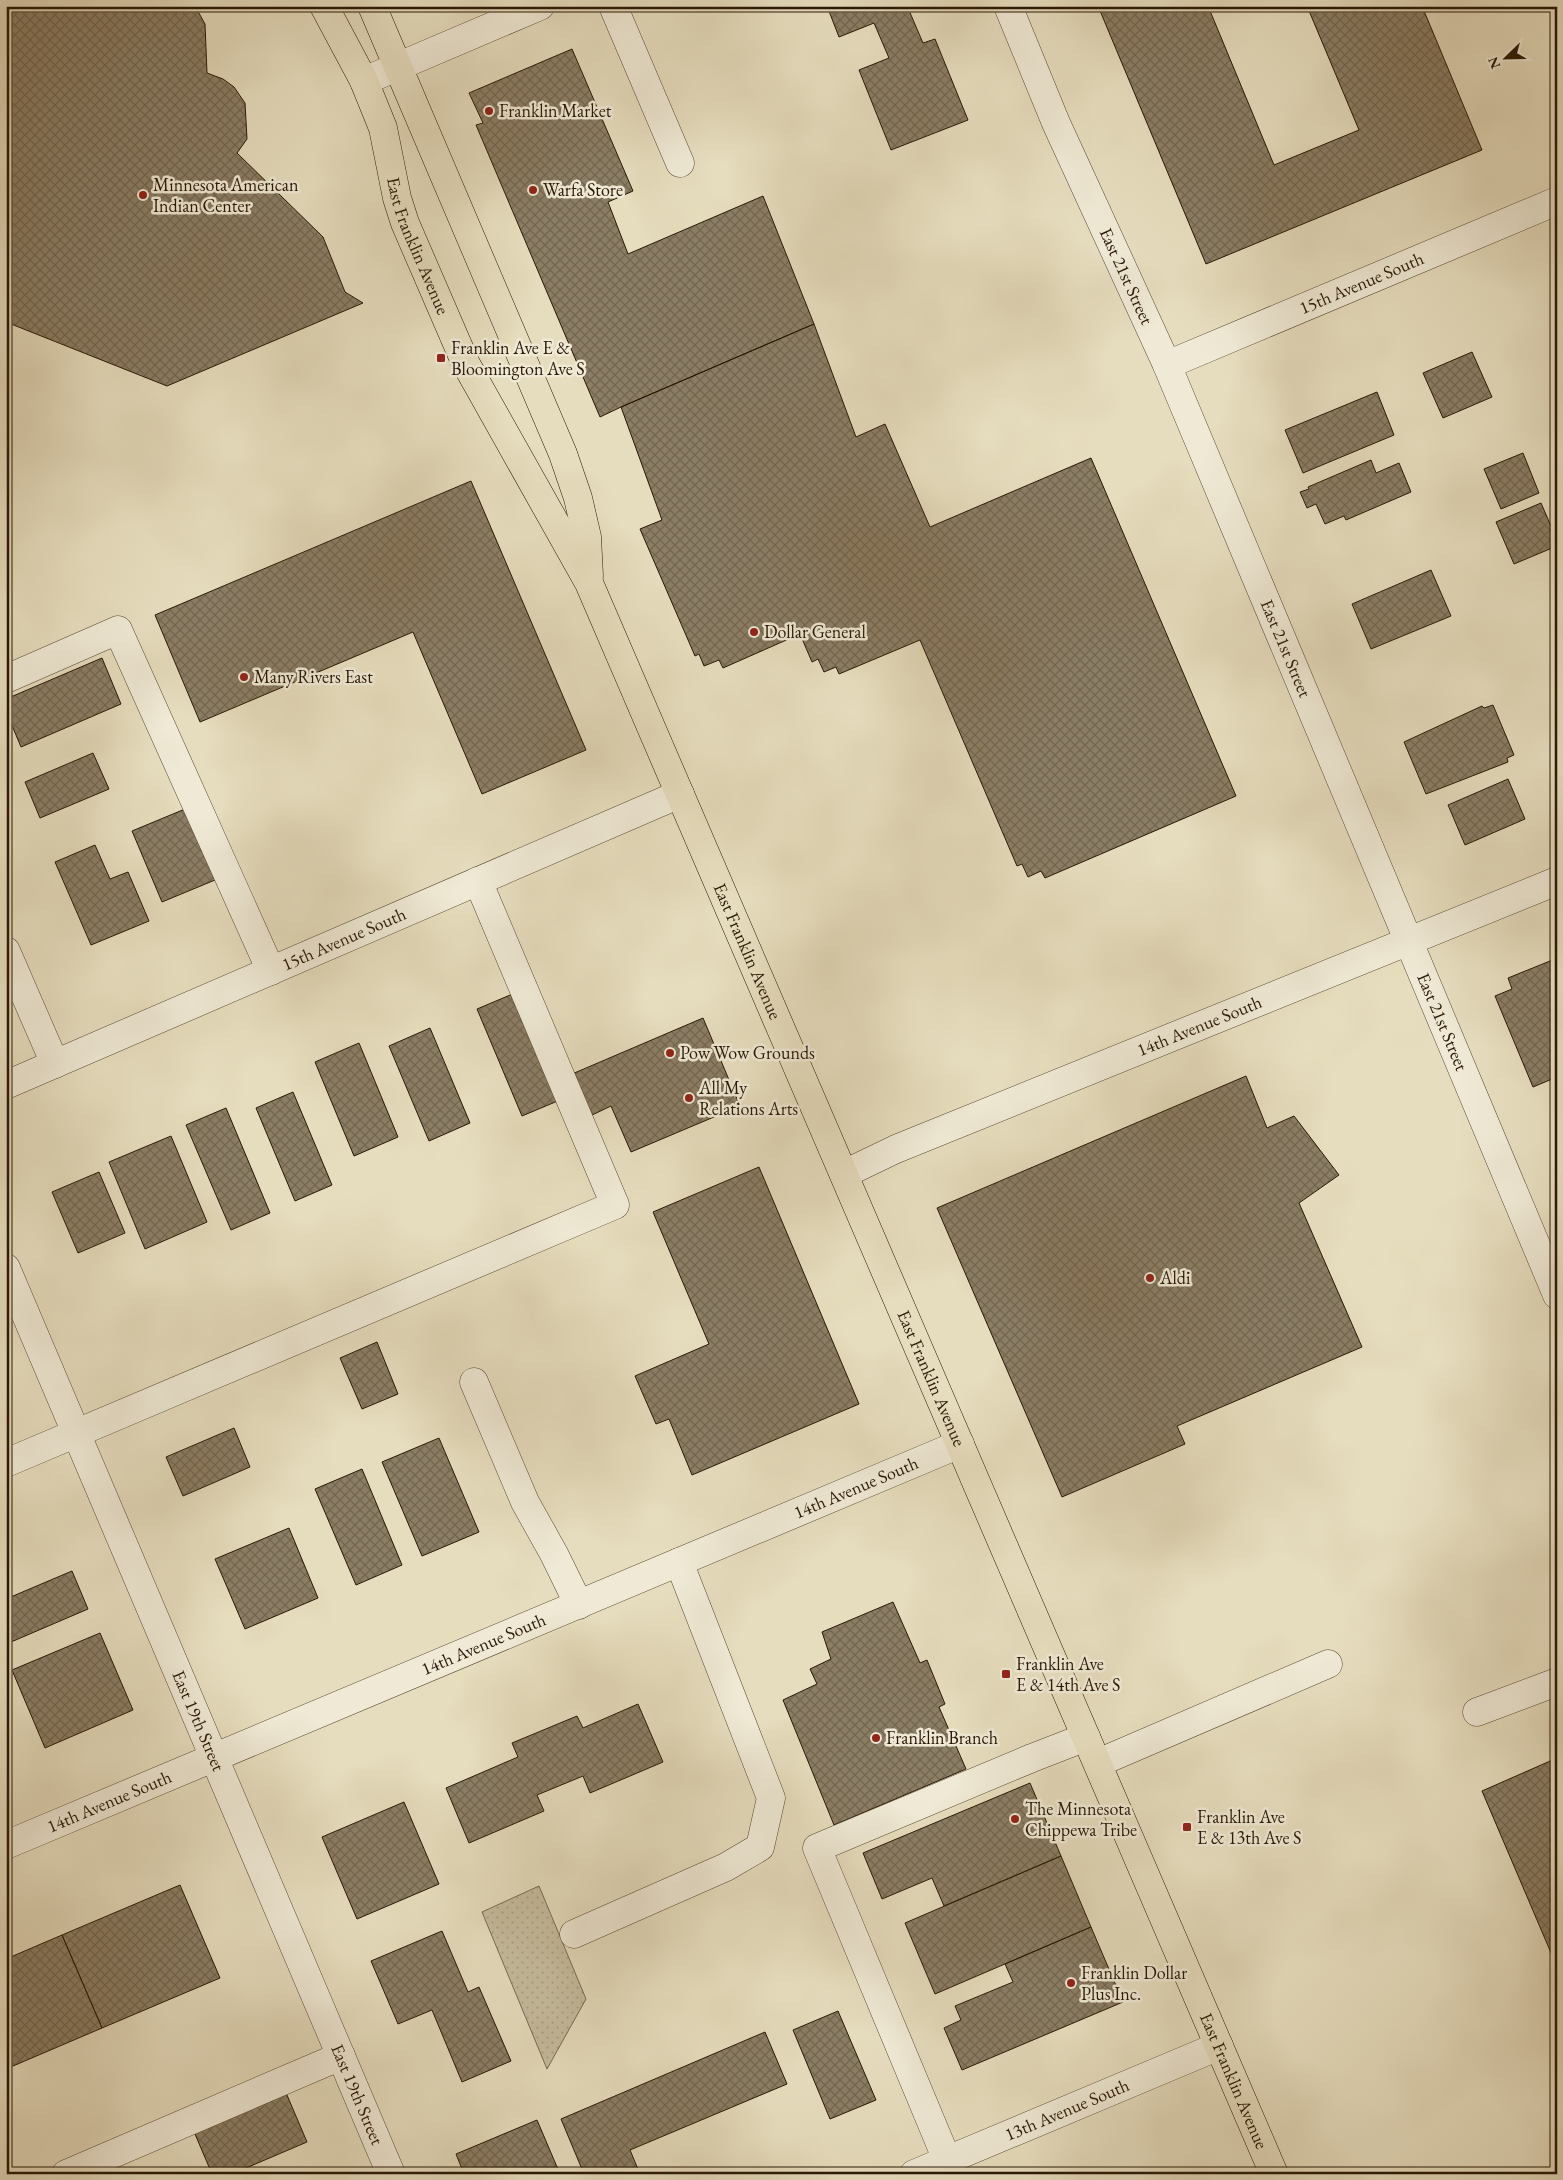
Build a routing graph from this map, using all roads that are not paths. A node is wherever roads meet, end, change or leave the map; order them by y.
1 (324, 6) edge
2 (372, 6) edge
3 (540, 6) edge
4 (613, 6) edge
5 (1008, 6) edge
6 (398, 67) junction
7 (364, 81) junction
8 (680, 163) dead end
9 (1557, 201) edge
10 (1167, 365) junction
11 (589, 582) junction
12 (6, 679) edge
13 (680, 794) junction
14 (478, 881) junction
15 (1557, 881) edge
16 (1408, 942) junction
17 (6, 951) edge
18 (272, 971) junction
19 (55, 1064) junction
20 (6, 1085) edge
21 (844, 1174) junction
22 (6, 1268) edge
23 (1557, 1295) edge
24 (474, 1382) dead end
25 (76, 1433) junction
26 (960, 1444) junction
27 (6, 1463) edge
28 (679, 1562) junction
29 (578, 1604) junction
30 (1328, 1664) dead end
31 (1557, 1682) edge
32 (1477, 1712) dead end
33 (1086, 1737) junction
34 (214, 1758) junction
35 (1098, 1763) junction
36 (6, 1845) edge
37 (574, 1934) dead end
38 (1219, 2046) junction
39 (341, 2056) junction
40 (947, 2160) junction
41 (66, 2174) edge
42 (391, 2174) edge
43 (914, 2174) edge
44 (1274, 2174) edge

1 - 7 main road, East Franklin Avenue
2 - 6 main road, East Franklin Avenue
3 - 6 street
4 - 8 street
5 - 10 street, East 21st Street
6 - 7 street
6 - 11 main road, East Franklin Avenue
7 - 11 main road, East Franklin Avenue
9 - 10 street, 15th Avenue South
10 - 16 street, East 21st Street
11 - 13 main road, East Franklin Avenue
12 - 18 street
13 - 14 street, 15th Avenue South
13 - 21 main road, East Franklin Avenue
14 - 18 street, 15th Avenue South
14 - 25 street
15 - 16 street, 14th Avenue South
16 - 21 street, 14th Avenue South
16 - 23 street, East 21st Street
17 - 19 street
18 - 19 street, 15th Avenue South
19 - 20 street, 15th Avenue South
21 - 26 main road, East Franklin Avenue
22 - 25 street, East 19th Street
24 - 29 street
25 - 27 street
25 - 34 street, East 19th Street
26 - 28 street, 14th Avenue South
26 - 33 main road, East Franklin Avenue
28 - 29 street, 14th Avenue South
28 - 37 street
29 - 34 street, 14th Avenue South
30 - 35 street
31 - 32 street
33 - 35 main road, East Franklin Avenue
33 - 40 street
34 - 36 street, 14th Avenue South
34 - 39 street, East 19th Street
35 - 38 main road, East Franklin Avenue
38 - 40 street, 13th Avenue South
38 - 44 main road, East Franklin Avenue
39 - 41 street
39 - 42 street, East 19th Street
40 - 43 street, 13th Avenue South

